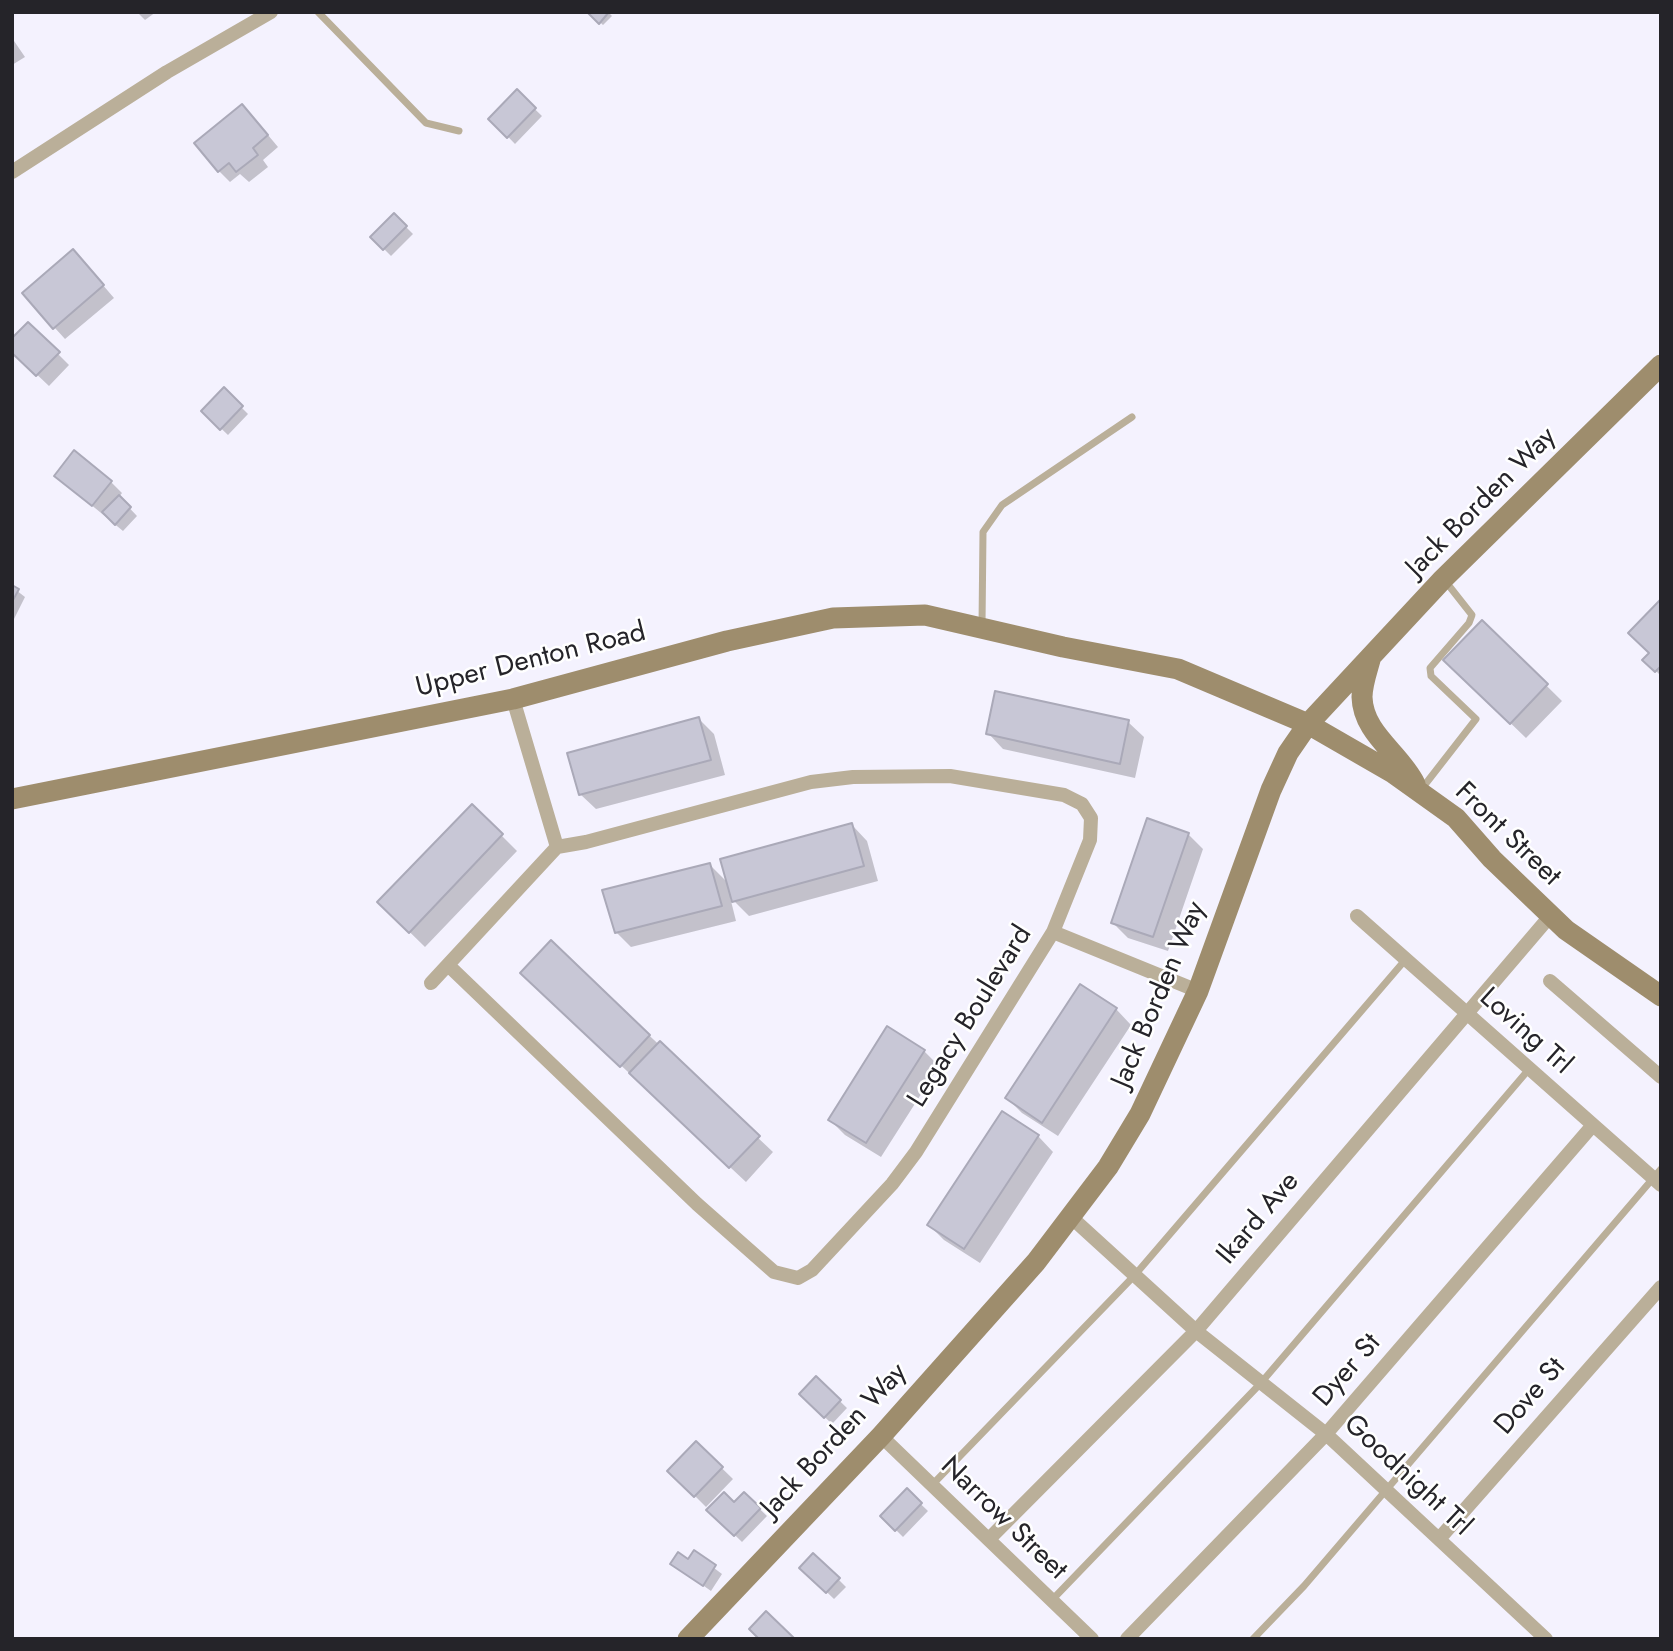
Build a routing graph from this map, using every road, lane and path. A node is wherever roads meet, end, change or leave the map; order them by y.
1 (271, 12) edge
2 (318, 12) edge
3 (459, 131) dead end
4 (12, 172) edge
5 (1661, 365) edge
6 (1132, 417) dead end
7 (1443, 579) junction
8 (982, 630) junction
9 (1063, 647) joint
10 (1370, 657) junction
11 (513, 699) junction
12 (1308, 724) junction
13 (1419, 792) junction
14 (12, 799) edge
15 (557, 847) junction
16 (1550, 915) junction
17 (1357, 916) dead end
18 (1053, 932) junction
19 (1406, 959) junction
20 (448, 965) junction
21 (1550, 981) dead end
22 (431, 983) dead end
23 (1198, 990) junction
24 (1661, 996) edge
25 (1467, 1013) junction
26 (1530, 1068) junction
27 (1661, 1077) edge
28 (1593, 1125) junction
29 (1658, 1177) edge
30 (1072, 1218) junction
31 (1134, 1276) junction
32 (1661, 1287) edge
33 (1196, 1331) junction
34 (1260, 1384) junction
35 (1326, 1434) junction
36 (881, 1436) junction
37 (932, 1485) junction
38 (1387, 1490) junction
39 (989, 1539) junction
40 (1439, 1539) junction
41 (1052, 1600) junction
42 (688, 1639) edge
43 (1092, 1639) edge
44 (1127, 1639) edge
45 (1252, 1639) edge
46 (1546, 1639) edge

1 - 4 street
2 - 3 lane
5 - 7 street, Jack Borden Way
6 - 8 lane
7 - 10 street, Jack Borden Way
7 - 13 lane
8 - 9 street, Upper Denton Road
8 - 11 street, Upper Denton Road
9 - 12 street, Front Street
10 - 12 street, Jack Borden Way
10 - 13 street
11 - 14 street, Upper Denton Road
11 - 15 street
12 - 13 street, Front Street
12 - 23 street, Jack Borden Way
13 - 16 street, Front Street
15 - 18 street, Legacy Boulevard
15 - 20 street
16 - 24 street, Front Street
16 - 25 street, Ikard Ave
17 - 19 street, Loving Trl
18 - 20 street, Legacy Boulevard
18 - 23 street
19 - 25 street, Loving Trl
19 - 31 lane
20 - 22 street
21 - 27 street
23 - 30 street, Jack Borden Way
25 - 26 street, Loving Trl
25 - 33 street, Ikard Ave
26 - 28 street, Loving Trl
26 - 34 lane
28 - 29 street, Loving Trl
28 - 35 street, Dyer St
29 - 38 lane
30 - 31 street, Goodnight Trl
30 - 36 street, Jack Borden Way
31 - 33 street, Goodnight Trl
31 - 37 lane
32 - 40 street, Dove St
33 - 34 street, Goodnight Trl
33 - 39 street, Ikard Ave
34 - 35 street, Goodnight Trl
34 - 41 lane
35 - 38 street, Goodnight Trl
35 - 44 street, Dyer St
36 - 37 street, Narrow Street
36 - 42 street, Jack Borden Way
37 - 39 street, Narrow Street
38 - 40 street, Goodnight Trl
38 - 45 lane
39 - 41 street, Narrow Street
40 - 46 street, Goodnight Trl
41 - 43 street, Narrow Street

